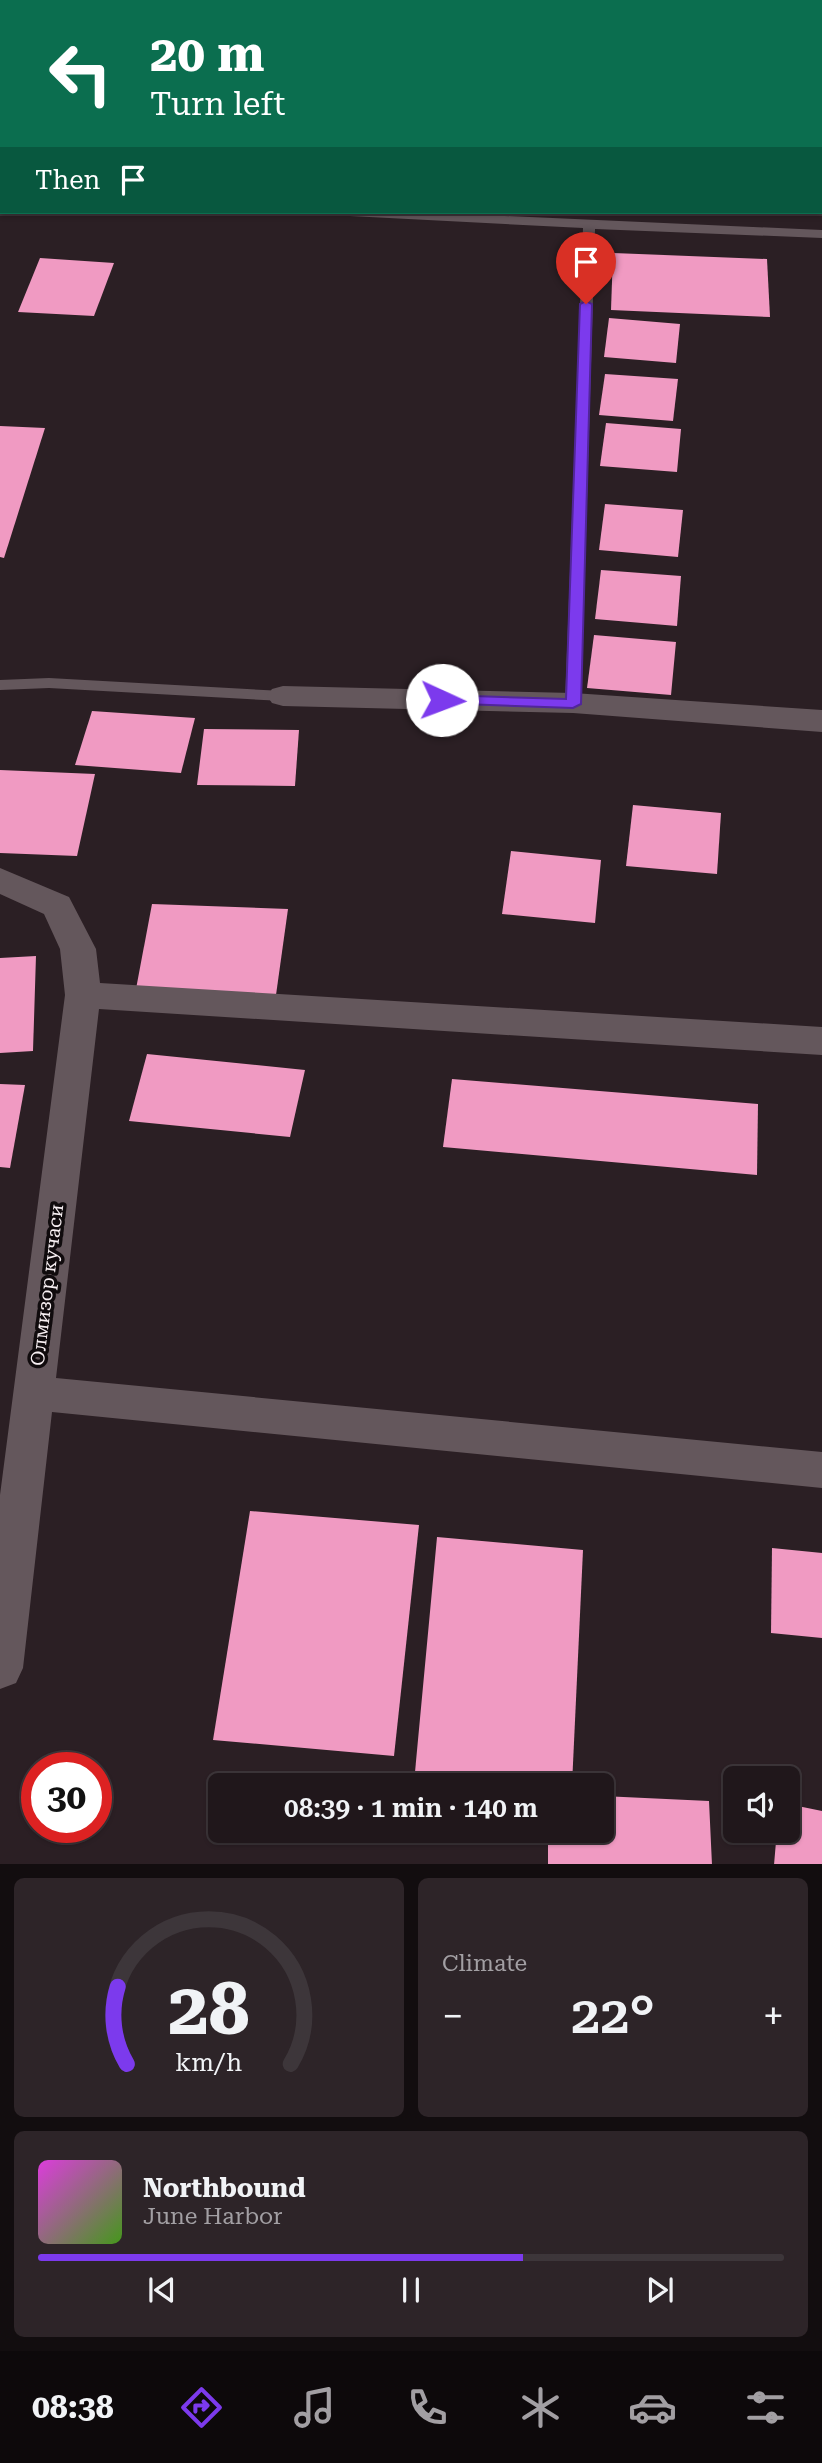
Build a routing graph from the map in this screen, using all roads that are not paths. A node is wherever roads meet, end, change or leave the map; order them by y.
1 (432, 214) edge
2 (513, 216) edge
3 (589, 225) junction
4 (822, 234) edge
5 (0, 685) edge
6 (283, 696) joint
7 (573, 704) junction
8 (822, 722) edge
9 (0, 880) edge
10 (83, 995) junction
11 (822, 1041) edge
12 (34, 1393) junction
13 (822, 1470) edge
14 (0, 1668) edge

1 - 2 lane
2 - 3 lane
3 - 4 lane
3 - 7 lane
5 - 6 lane
6 - 7 street
7 - 8 street
9 - 10 street, Олмизор кучаси
10 - 11 street
10 - 12 street, Олмизор кучаси
12 - 13 street
12 - 14 street, Олмизор кучаси

